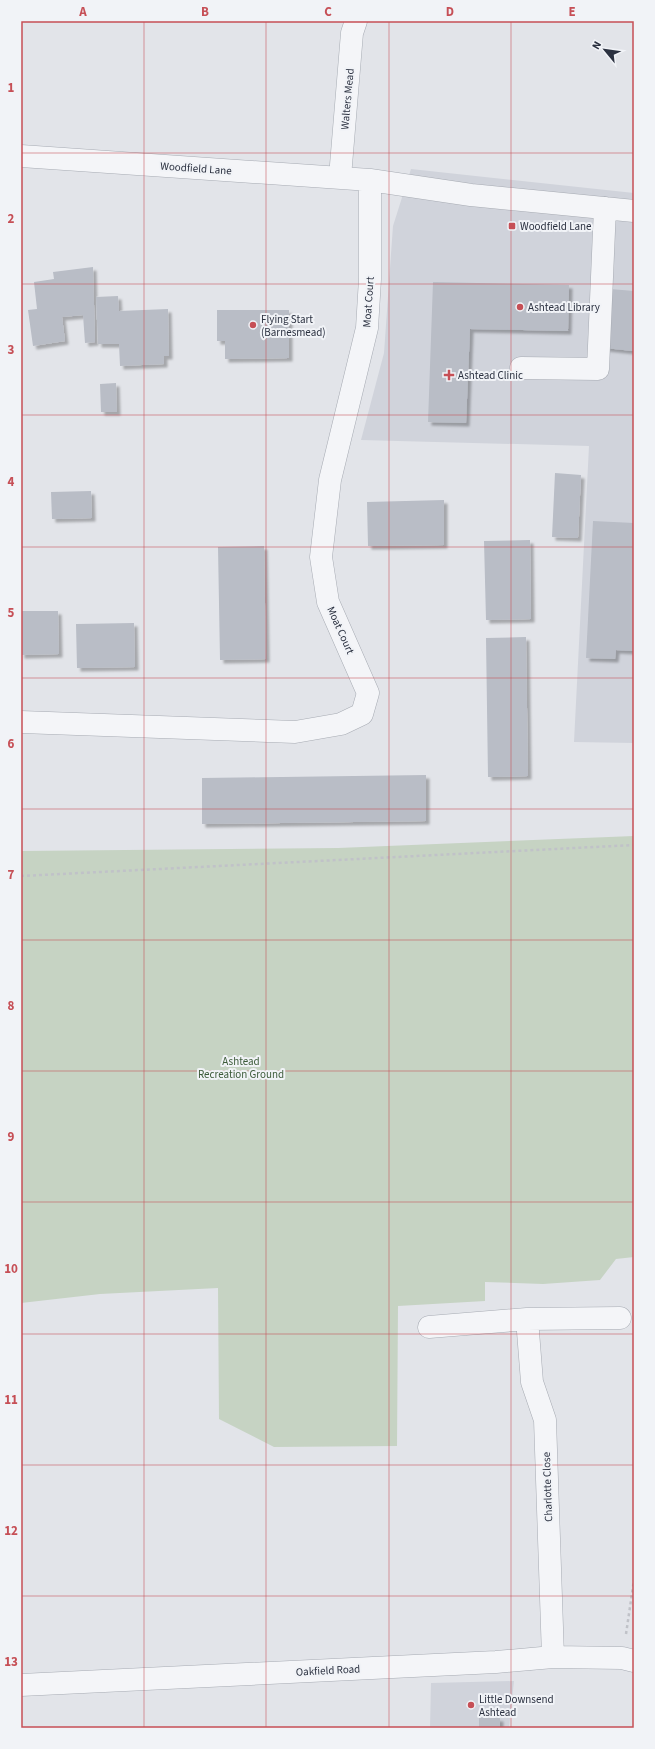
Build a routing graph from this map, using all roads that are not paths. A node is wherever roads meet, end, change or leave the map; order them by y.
1 (356, 21) edge
2 (21, 156) edge
3 (340, 177) junction
4 (370, 180) junction
5 (605, 208) junction
6 (634, 211) edge
7 (521, 368) dead end
8 (21, 722) edge
9 (620, 1318) dead end
10 (527, 1319) junction
11 (429, 1327) dead end
12 (553, 1657) junction
13 (628, 1660) edge
14 (21, 1686) edge

1 - 3 street, Walters Mead
2 - 3 street, Woodfield Lane
3 - 4 street, Woodfield Lane
4 - 5 street, Woodfield Lane
4 - 8 street, Moat Court
5 - 6 street, Woodfield Lane
5 - 7 street
9 - 10 street
10 - 11 street
10 - 12 street, Charlotte Close
12 - 13 street, Oakfield Road
12 - 14 street, Oakfield Road

